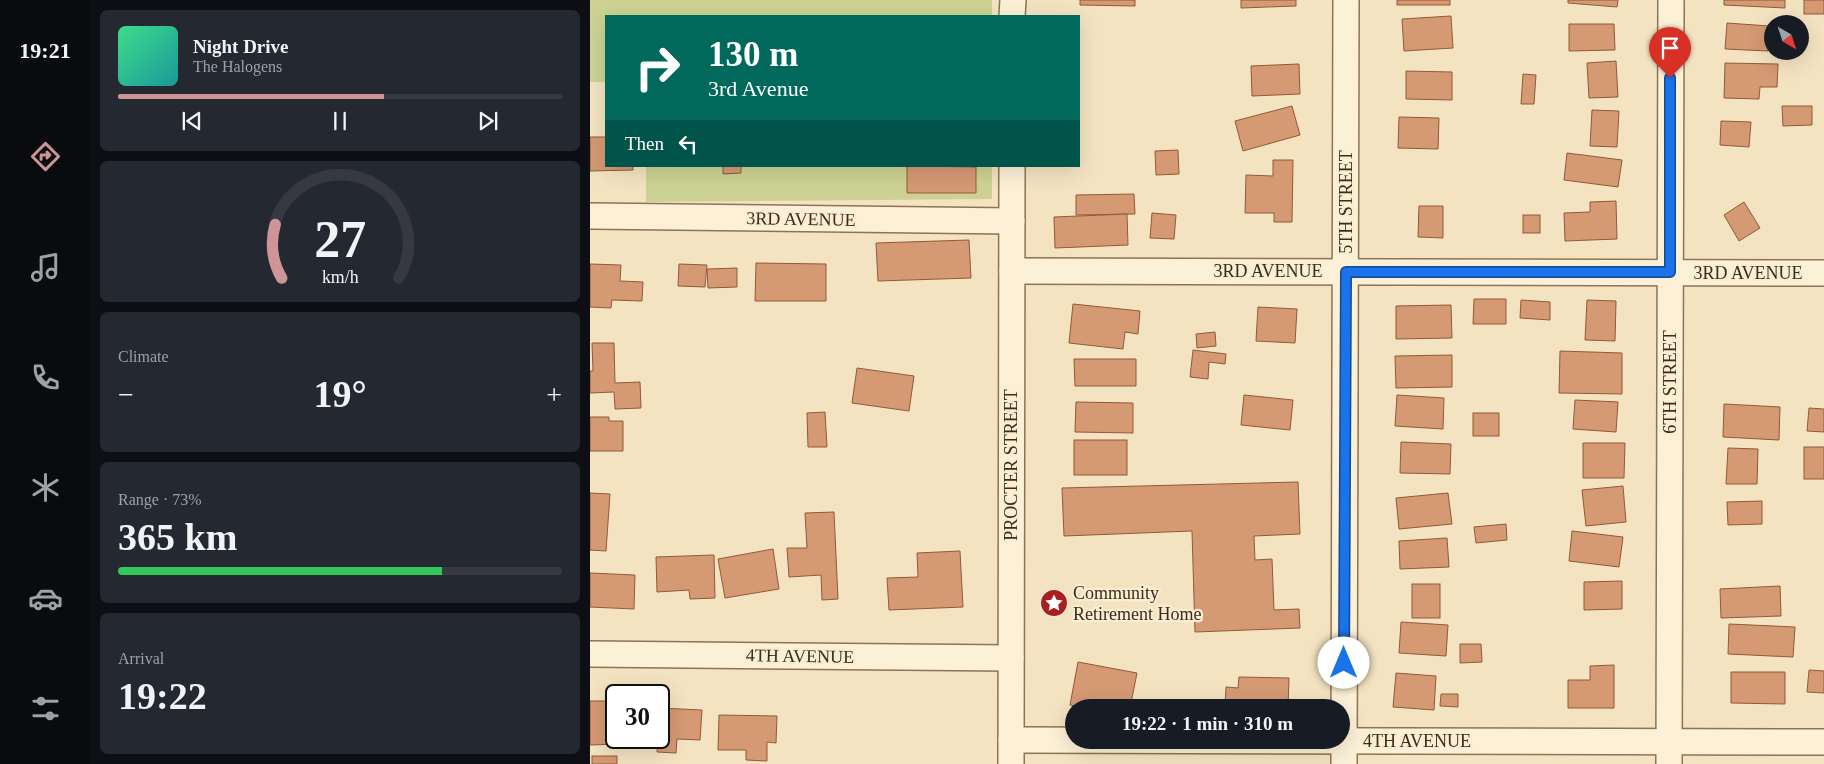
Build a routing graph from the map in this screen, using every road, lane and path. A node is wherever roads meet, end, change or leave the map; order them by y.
1 (1012, 0) edge
2 (1346, 0) edge
3 (1671, 0) edge
4 (1012, 15) edge
5 (1012, 167) edge
6 (590, 216) edge
7 (1012, 221) junction
8 (1012, 271) junction
9 (1346, 272) junction
10 (1670, 272) junction
11 (1824, 273) edge
12 (590, 654) edge
13 (1011, 658) junction
14 (1824, 742) edge
15 (1011, 752) edge
16 (1344, 753) edge
17 (1669, 753) edge

1 - 4 street
2 - 9 street, 5TH STREET
3 - 10 street, 6TH STREET
5 - 7 street, PROCTER STREET
6 - 7 street, 3RD AVENUE
7 - 8 street, PROCTER STREET
8 - 9 street, 3RD AVENUE
8 - 13 street, PROCTER STREET
9 - 10 street, 3RD AVENUE
9 - 16 street, 5TH STREET
10 - 11 street, 3RD AVENUE
10 - 17 street, 6TH STREET
12 - 13 street, 4TH AVENUE
13 - 15 street, PROCTER STREET
14 - 17 street, 4TH AVENUE
15 - 16 street, 4TH AVENUE
16 - 17 street, 4TH AVENUE

